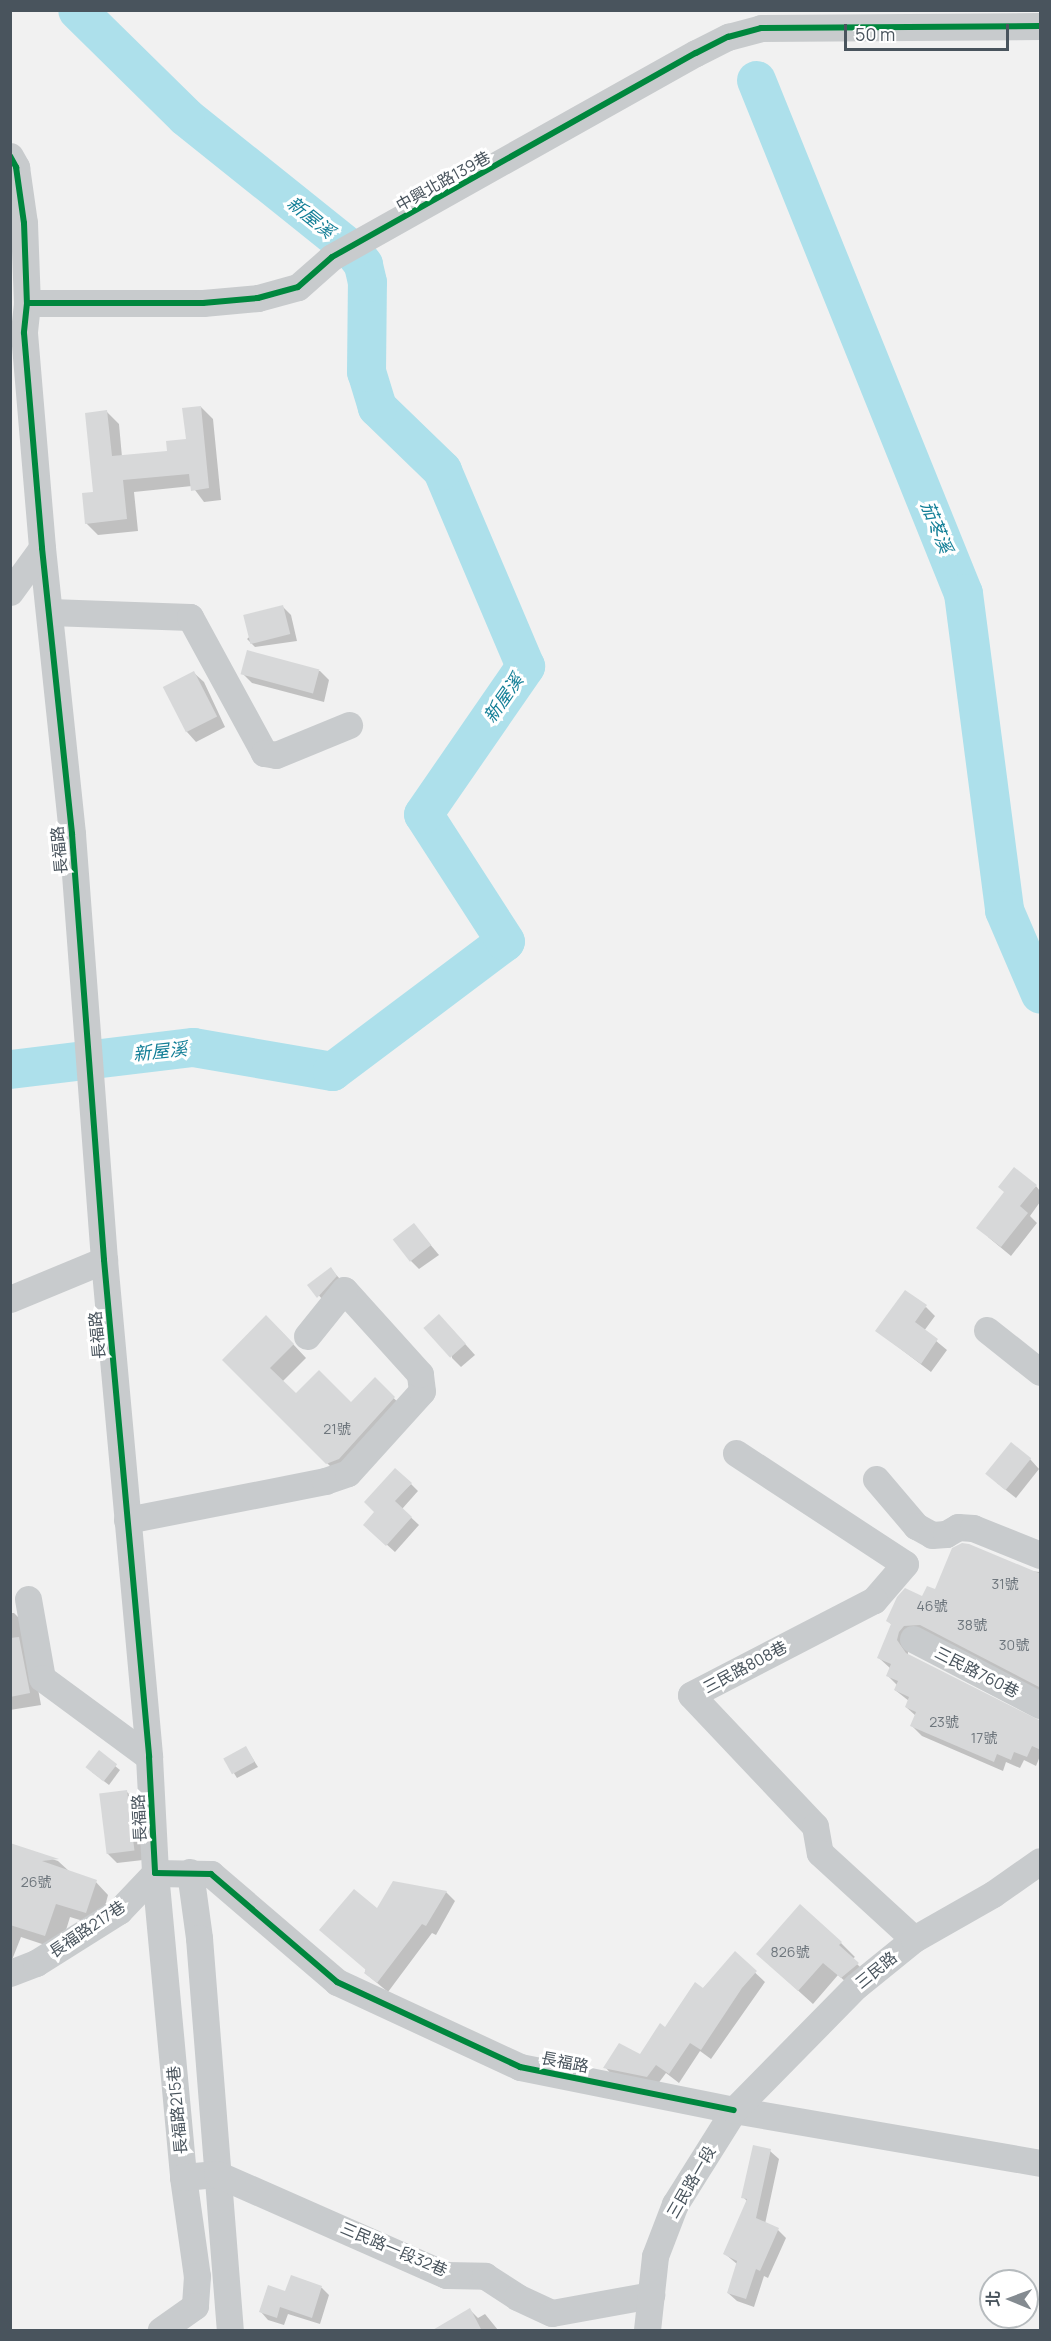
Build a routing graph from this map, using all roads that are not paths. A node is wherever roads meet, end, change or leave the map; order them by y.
1 (856, 19) edge
2 (1041, 26) edge
3 (10, 156) edge
4 (27, 303) junction
5 (42, 548) junction
6 (10, 592) edge
7 (50, 612) junction
8 (349, 725) dead end
9 (104, 1260) junction
10 (10, 1299) edge
11 (987, 1330) dead end
12 (306, 1336) dead end
13 (1041, 1372) edge
14 (736, 1453) dead end
15 (876, 1479) dead end
16 (127, 1520) junction
17 (1041, 1555) edge
18 (28, 1599) dead end
19 (913, 1639) dead end
20 (1041, 1705) edge
21 (149, 1757) junction
22 (1041, 1861) edge
23 (190, 1872) junction
24 (155, 1873) junction
25 (914, 1939) junction
26 (10, 1973) edge
27 (734, 2109) junction
28 (1041, 2163) edge
29 (200, 2175) junction
30 (651, 2295) junction
31 (161, 2331) edge
32 (230, 2331) edge
33 (647, 2331) edge

1 - 2 street, 中興北路139巷
1 - 4 street, 中興北路139巷
3 - 4 street, 長福路
4 - 5 street, 長福路
5 - 6 street
5 - 7 street, 長福路
7 - 8 street
7 - 9 street, 長福路
9 - 10 street
9 - 16 street, 長福路
11 - 13 street
12 - 16 street
14 - 25 street, 三民路808巷
15 - 17 street
16 - 21 street, 長福路
18 - 21 street
19 - 20 street, 三民路760巷
21 - 24 street, 長福路
22 - 25 street, 三民路
23 - 24 street, 長福路
23 - 27 street, 長福路
23 - 29 street
24 - 26 street, 長福路217巷
24 - 29 street, 長福路215巷
25 - 27 street, 三民路
27 - 28 street, 長福路
27 - 30 street, 三民路一段
29 - 30 street, 三民路一段32巷
29 - 31 street, 長福路215巷
29 - 32 street
30 - 33 street, 三民路一段

